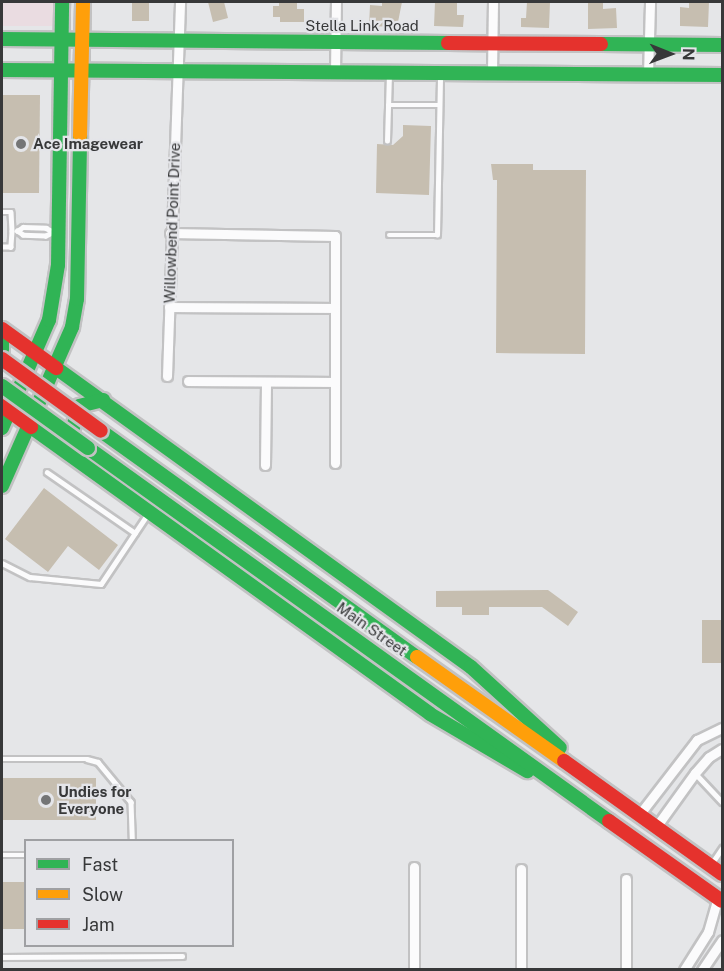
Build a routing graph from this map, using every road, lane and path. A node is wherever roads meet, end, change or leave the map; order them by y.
1 (62, 2) edge
2 (83, 2) edge
3 (180, 2) edge
4 (336, 2) edge
5 (493, 2) edge
6 (650, 2) edge
7 (2, 39) edge
8 (61, 40) junction
9 (83, 40) junction
10 (180, 41) junction
11 (335, 42) junction
12 (492, 43) junction
13 (649, 44) junction
14 (723, 45) edge
15 (2, 70) edge
16 (61, 70) junction
17 (83, 70) junction
18 (180, 71) junction
19 (335, 72) junction
20 (389, 73) junction
21 (440, 73) junction
22 (492, 74) junction
23 (648, 75) junction
24 (723, 75) edge
25 (388, 105) junction
26 (440, 105) junction
27 (387, 141) dead end
28 (2, 212) edge
29 (14, 231) junction
30 (58, 232) junction
31 (81, 232) junction
32 (170, 233) junction
33 (389, 235) dead end
34 (2, 248) edge
35 (169, 307) junction
36 (335, 308) junction
37 (2, 329) edge
38 (2, 340) edge
39 (2, 350) edge
40 (37, 354) junction
41 (2, 359) edge
42 (56, 368) junction
43 (167, 376) dead end
44 (188, 381) dead end
45 (266, 382) junction
46 (335, 382) junction
47 (2, 386) edge
48 (103, 400) junction
49 (6, 409) edge
50 (31, 426) junction
51 (2, 429) edge
52 (70, 455) junction
53 (335, 463) dead end
54 (265, 465) dead end
55 (47, 472) dead end
56 (2, 486) edge
57 (149, 512) junction
58 (135, 533) junction
59 (2, 563) edge
60 (723, 728) edge
61 (723, 749) edge
62 (2, 759) edge
63 (695, 773) junction
64 (617, 799) junction
65 (723, 802) edge
66 (639, 815) junction
67 (656, 827) junction
68 (623, 828) junction
69 (132, 839) edge
70 (723, 848) edge
71 (2, 855) edge
72 (24, 855) edge
73 (710, 865) junction
74 (414, 867) dead end
75 (521, 868) dead end
76 (723, 874) edge
77 (626, 879) dead end
78 (720, 900) edge
79 (723, 940) edge
80 (701, 942) junction
81 (715, 949) junction
82 (182, 956) dead end
83 (2, 957) edge
84 (414, 969) edge
85 (521, 969) edge
86 (626, 969) edge
87 (686, 969) edge
88 (702, 969) edge

1 - 8 main road
2 - 9 main road
3 - 10 street, Willowbend Point Drive
4 - 11 street
5 - 12 street
6 - 13 street
7 - 8 main road, Stella Link Road
8 - 9 main road, Stella Link Road
8 - 16 main road
9 - 10 main road, Stella Link Road
9 - 17 main road
10 - 11 main road, Stella Link Road
10 - 18 street, Willowbend Point Drive
11 - 12 main road, Stella Link Road
11 - 19 street
12 - 13 main road, Stella Link Road
12 - 22 street
13 - 14 main road, Stella Link Road
13 - 23 street
15 - 16 main road
16 - 17 main road
16 - 30 main road
17 - 18 main road
17 - 31 main road
18 - 19 main road
18 - 32 street, Willowbend Point Drive
19 - 20 main road
20 - 21 main road
20 - 25 lane
21 - 22 main road
21 - 26 lane
22 - 23 main road
23 - 24 main road
25 - 26 lane
25 - 27 lane
26 - 33 lane
28 - 29 lane
29 - 30 lane
29 - 34 lane
30 - 31 main road
30 - 40 main road
31 - 42 main road
32 - 35 street, Willowbend Point Drive
32 - 36 street
35 - 36 street
35 - 43 street, Willowbend Point Drive
36 - 46 street
37 - 40 main road
38 - 39 main road
40 - 42 main road
40 - 49 main road
41 - 64 main road, Main Street, bridge
42 - 48 main road
42 - 50 main road
44 - 45 street
45 - 46 street
45 - 54 street
46 - 53 street
47 - 68 main road, Main Street, bridge
48 - 52 main road
48 - 64 main road
49 - 50 main road
49 - 51 main road
50 - 52 main road
50 - 56 main road
52 - 57 main road
55 - 58 lane
57 - 58 lane
57 - 68 main road
58 - 59 lane
60 - 66 street
61 - 63 street
62 - 69 lane
63 - 65 lane
63 - 67 street
64 - 66 main road, Main Street
66 - 67 main road, Main Street
67 - 73 main road, Main Street
68 - 78 main road, Main Street
70 - 73 lane
71 - 72 lane
73 - 76 main road, Main Street
74 - 84 street
75 - 85 street
77 - 86 street
78 - 80 street
79 - 81 street
80 - 81 street
80 - 87 street
81 - 88 street
82 - 83 lane

